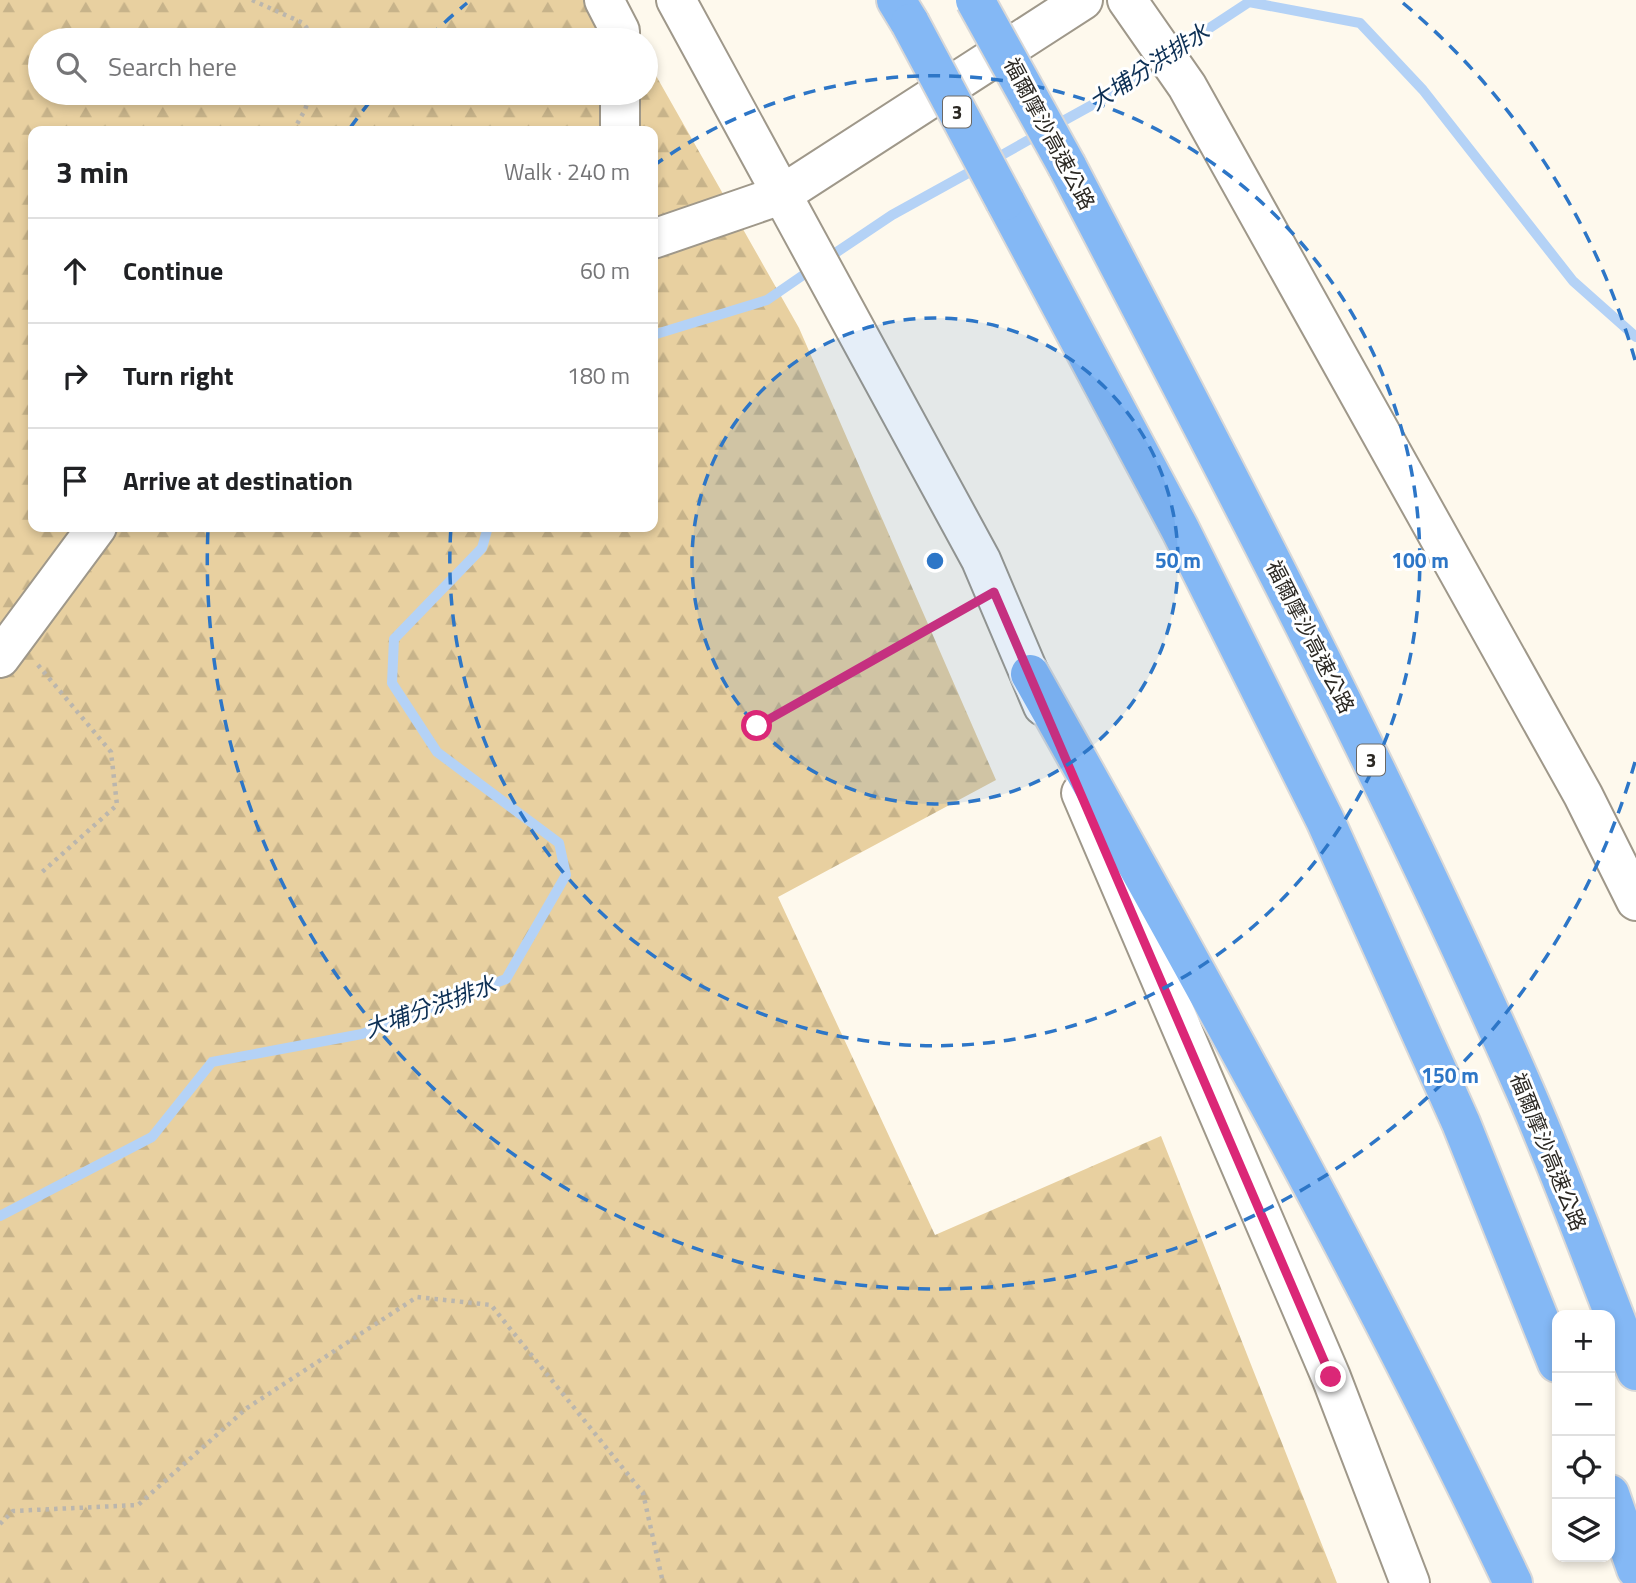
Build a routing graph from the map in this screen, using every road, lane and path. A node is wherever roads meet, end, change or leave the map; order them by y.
1 (252, 0) edge
2 (604, 0) edge
3 (676, 0) edge
4 (975, 0) edge
5 (1083, 0) edge
6 (1127, 0) edge
7 (903, 11) edge
8 (307, 28) edge
9 (618, 28) edge
10 (306, 105) edge
11 (620, 105) edge
12 (296, 126) edge
13 (620, 126) edge
14 (781, 195) junction
15 (658, 237) edge
16 (93, 532) edge
17 (994, 592) junction
18 (7, 648) edge
19 (1030, 674) junction
20 (757, 726) dead end
21 (41, 873) dead end
22 (1636, 901) edge
23 (1552, 1350) edge
24 (1636, 1371) edge
25 (1612, 1499) edge
26 (0, 1524) edge
27 (1636, 1569) edge
28 (663, 1583) edge
29 (1410, 1583) edge
30 (1513, 1583) edge

1 - 8 path
2 - 9 street
3 - 14 street
4 - 24 highway, 福爾摩沙高速公路 / 3, bridge
5 - 14 street
6 - 22 street
7 - 23 highway, 3, bridge
10 - 12 path
11 - 13 street
14 - 15 street
14 - 17 street
16 - 18 street
17 - 19 street
17 - 20 path
18 - 21 path
19 - 29 street
19 - 30 highway
25 - 27 highway
26 - 28 path

